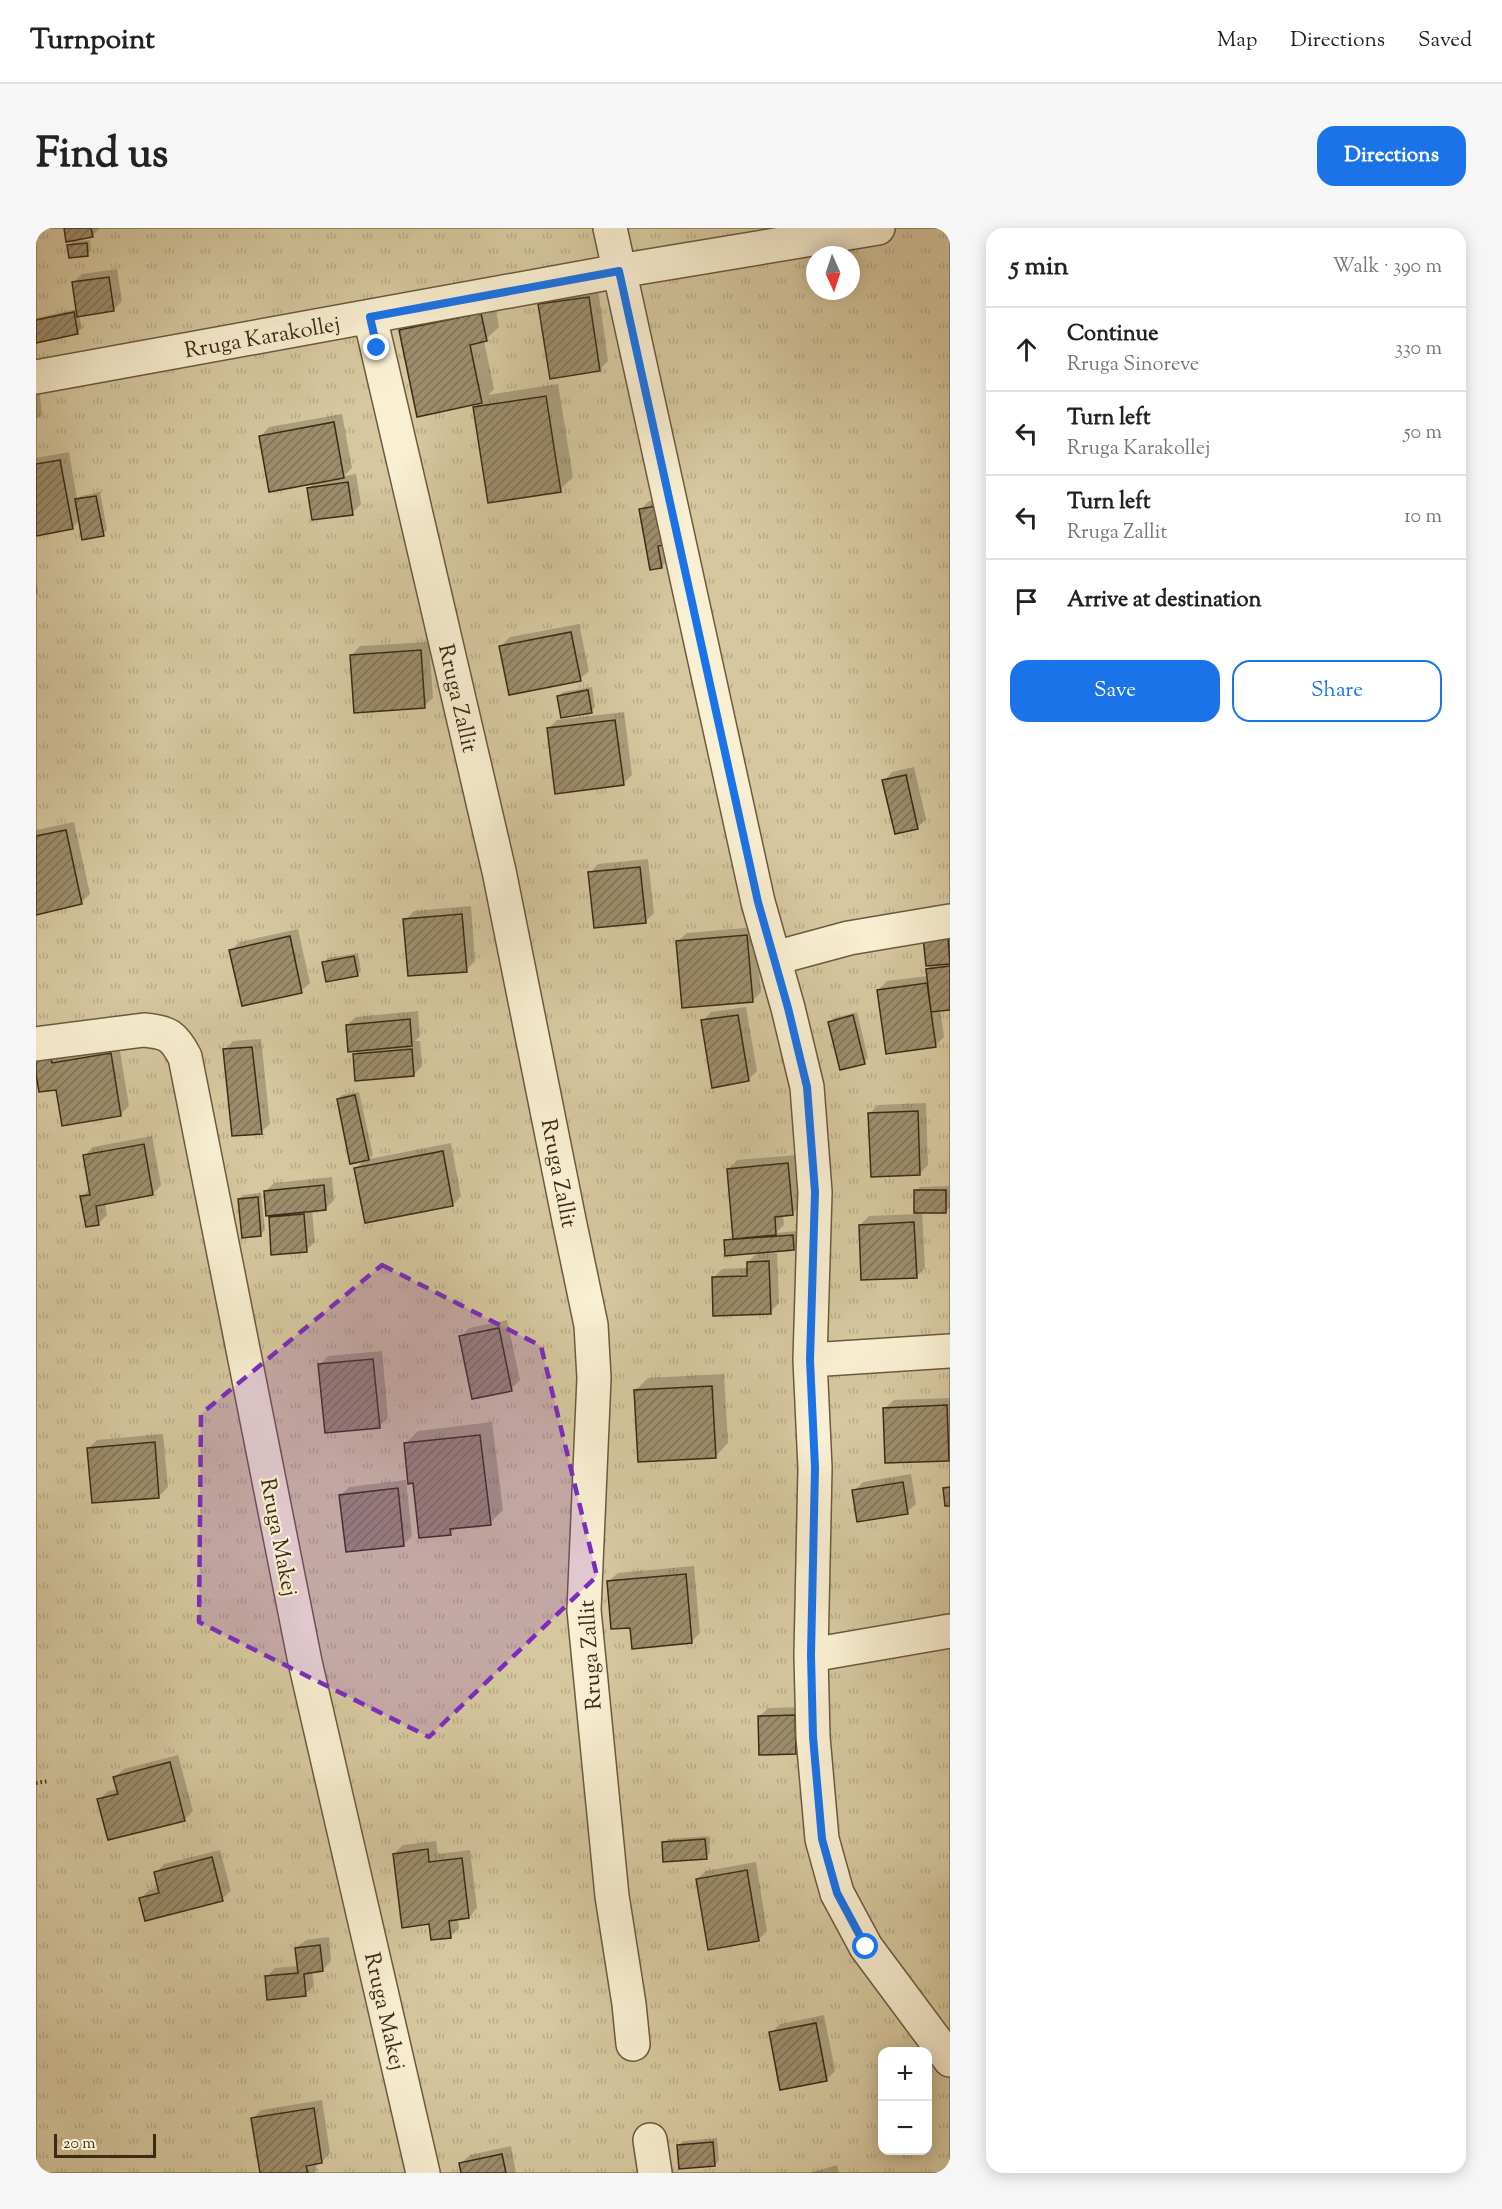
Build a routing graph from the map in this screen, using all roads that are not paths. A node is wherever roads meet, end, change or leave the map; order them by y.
1 (610, 228) edge
2 (878, 228) edge
3 (619, 271) junction
4 (370, 317) junction
5 (36, 377) edge
6 (950, 921) edge
7 (775, 958) junction
8 (36, 1044) edge
9 (950, 1351) edge
10 (810, 1360) junction
11 (950, 1631) edge
12 (811, 1655) junction
13 (633, 2044) dead end
14 (950, 2060) edge
15 (650, 2140) dead end
16 (423, 2173) edge
17 (655, 2173) edge

1 - 3 street
2 - 3 street, Rruga Karakollej
3 - 4 street, Rruga Karakollej
3 - 7 street
4 - 5 street, Rruga Karakollej
4 - 13 street, Rruga Zallit
6 - 7 street
7 - 10 street
8 - 16 street, Rruga Makej
9 - 10 street
10 - 12 street
11 - 12 street
12 - 14 street
15 - 17 street

